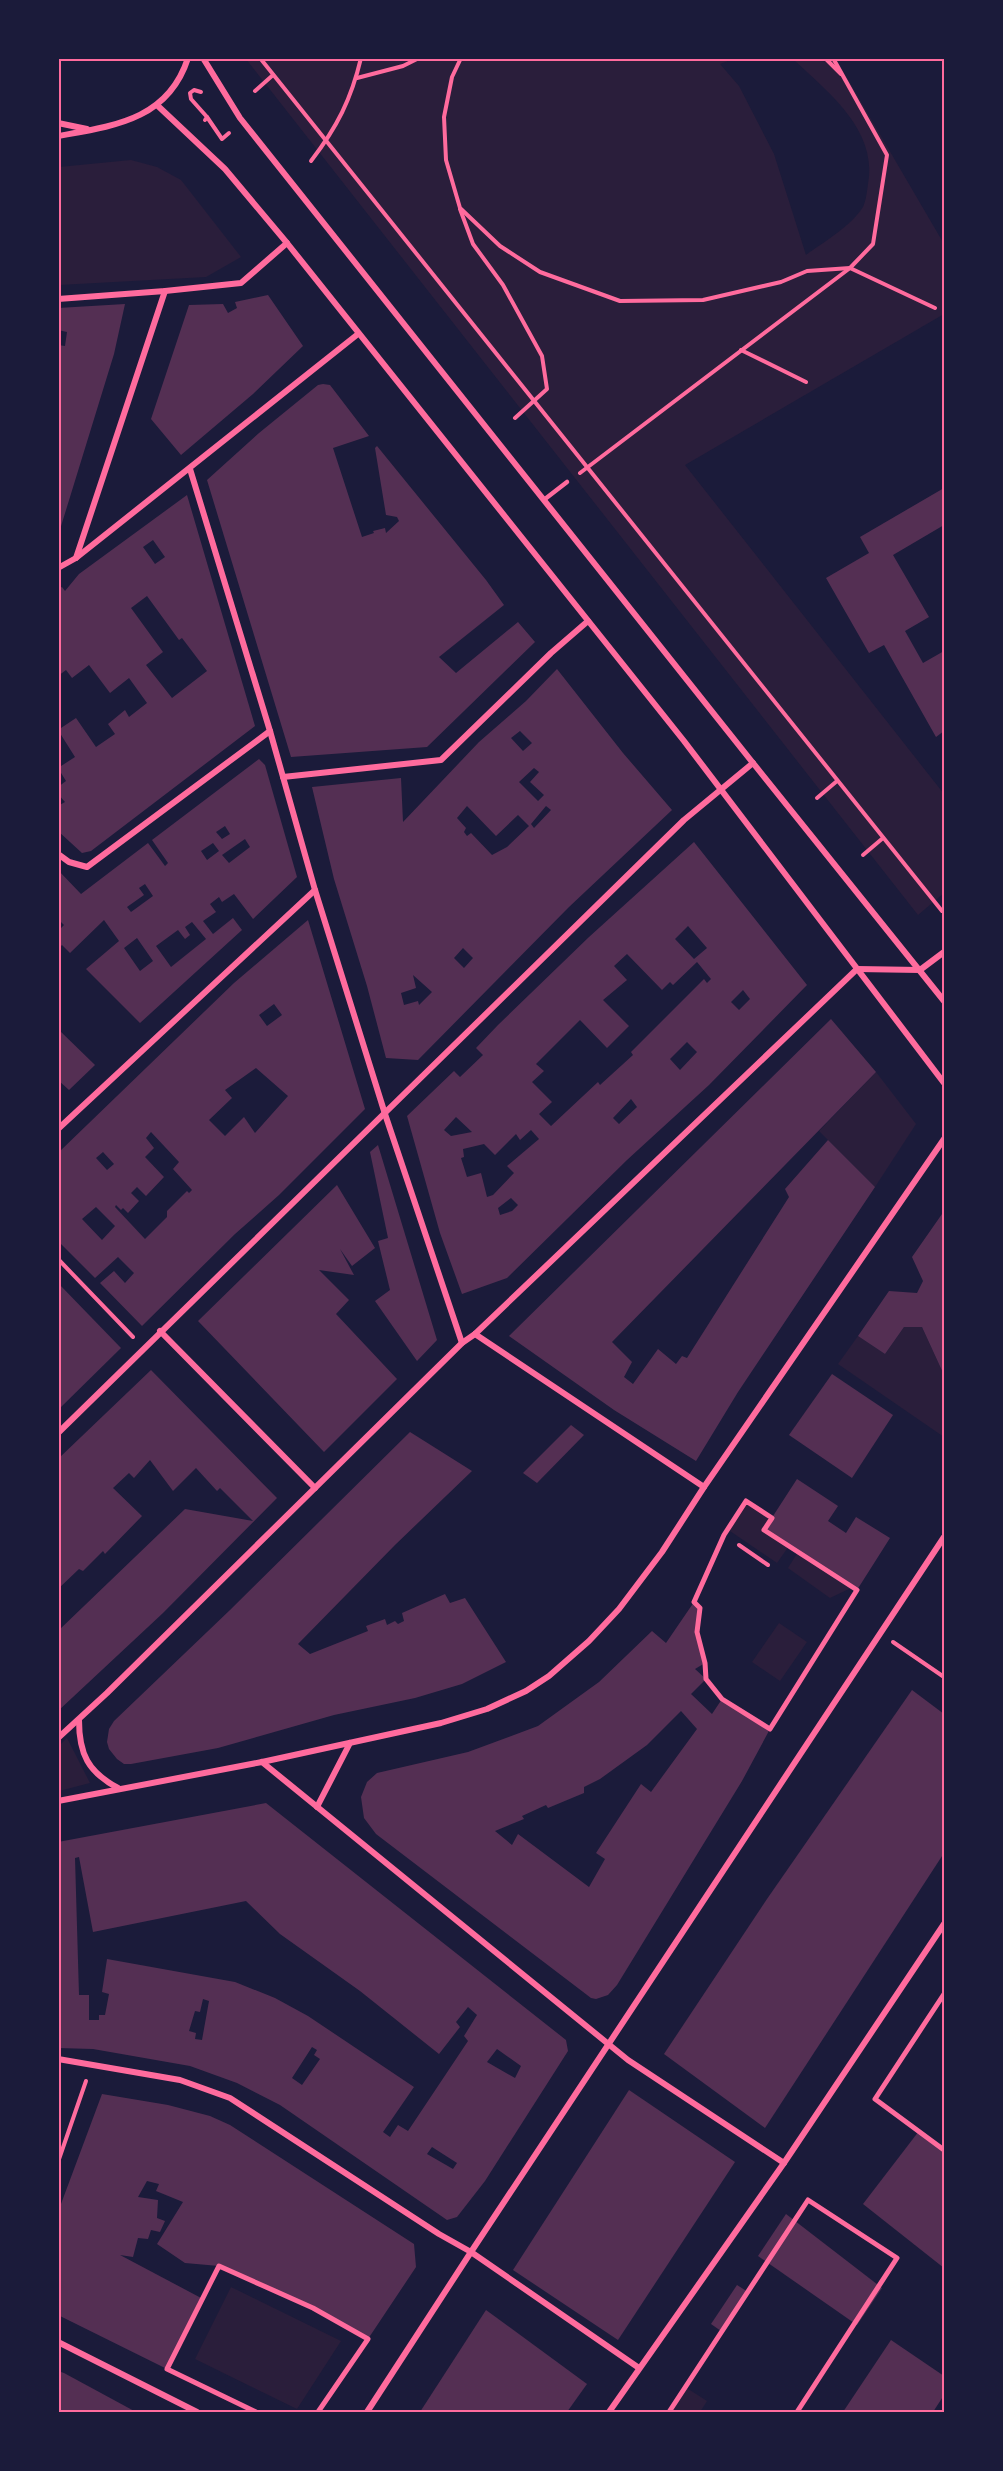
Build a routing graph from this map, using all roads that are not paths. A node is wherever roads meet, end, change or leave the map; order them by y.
1 (188, 58) edge
2 (203, 58) edge
3 (158, 106) junction
4 (58, 123) edge
5 (91, 130) junction
6 (58, 136) edge
7 (287, 243) junction
8 (165, 291) junction
9 (58, 299) edge
10 (358, 334) junction
11 (190, 469) junction
12 (567, 483) road end
13 (545, 499) junction
14 (76, 558) junction
15 (58, 568) edge
16 (588, 621) junction
17 (270, 730) junction
18 (753, 763) junction
19 (283, 777) junction
20 (720, 789) junction
21 (58, 854) edge
22 (315, 890) junction
23 (945, 952) edge
24 (857, 969) junction
25 (920, 970) junction
26 (945, 1001) edge
27 (945, 1083) edge
28 (385, 1114) junction
29 (58, 1129) edge
30 (945, 1139) edge
31 (160, 1331) junction
32 (475, 1334) junction
33 (462, 1343) junction
34 (58, 1433) edge
35 (704, 1487) junction
36 (315, 1488) junction
37 (945, 1537) edge
38 (694, 1602) joint
39 (79, 1720) junction
40 (58, 1738) edge
41 (350, 1743) junction
42 (262, 1762) junction
43 (118, 1788) junction
44 (58, 1801) edge
45 (316, 1807) junction
46 (945, 1924) edge
47 (945, 1994) edge
48 (608, 2044) junction
49 (58, 2059) edge
50 (945, 2150) edge
51 (784, 2163) junction
52 (471, 2252) junction
53 (58, 2342) edge
54 (639, 2367) junction
55 (197, 2412) edge
56 (256, 2412) edge
57 (318, 2412) edge
58 (366, 2412) edge
59 (609, 2412) edge
60 (669, 2412) edge
61 (796, 2412) edge

1 - 3 street
2 - 13 street
3 - 5 street
3 - 7 street
4 - 5 street
5 - 6 street
7 - 8 street
7 - 10 street
8 - 9 street
8 - 14 street
10 - 11 street
10 - 16 street
11 - 14 street
11 - 17 street
12 - 13 lane
13 - 18 street
14 - 15 street
16 - 19 street
16 - 20 street
17 - 19 street
17 - 21 street
18 - 20 street
18 - 25 street
19 - 22 street
20 - 24 street
20 - 28 street
22 - 28 street
22 - 29 street
23 - 25 street
24 - 25 street
24 - 27 street
24 - 32 street
25 - 26 street
28 - 31 street
28 - 33 street
30 - 35 street
31 - 34 street
31 - 36 street
32 - 33 street
32 - 35 street
33 - 36 street
35 - 41 street
36 - 39 street
37 - 48 street
38 - 38 street
39 - 40 street
39 - 43 street
41 - 42 street
41 - 45 street
42 - 43 street
42 - 45 street
43 - 44 street
45 - 48 street
46 - 51 street
47 - 50 street
48 - 51 street
48 - 52 street
49 - 52 street
51 - 54 street
52 - 54 street
52 - 58 street
53 - 55 street
54 - 59 street
56 - 57 street
60 - 61 street

